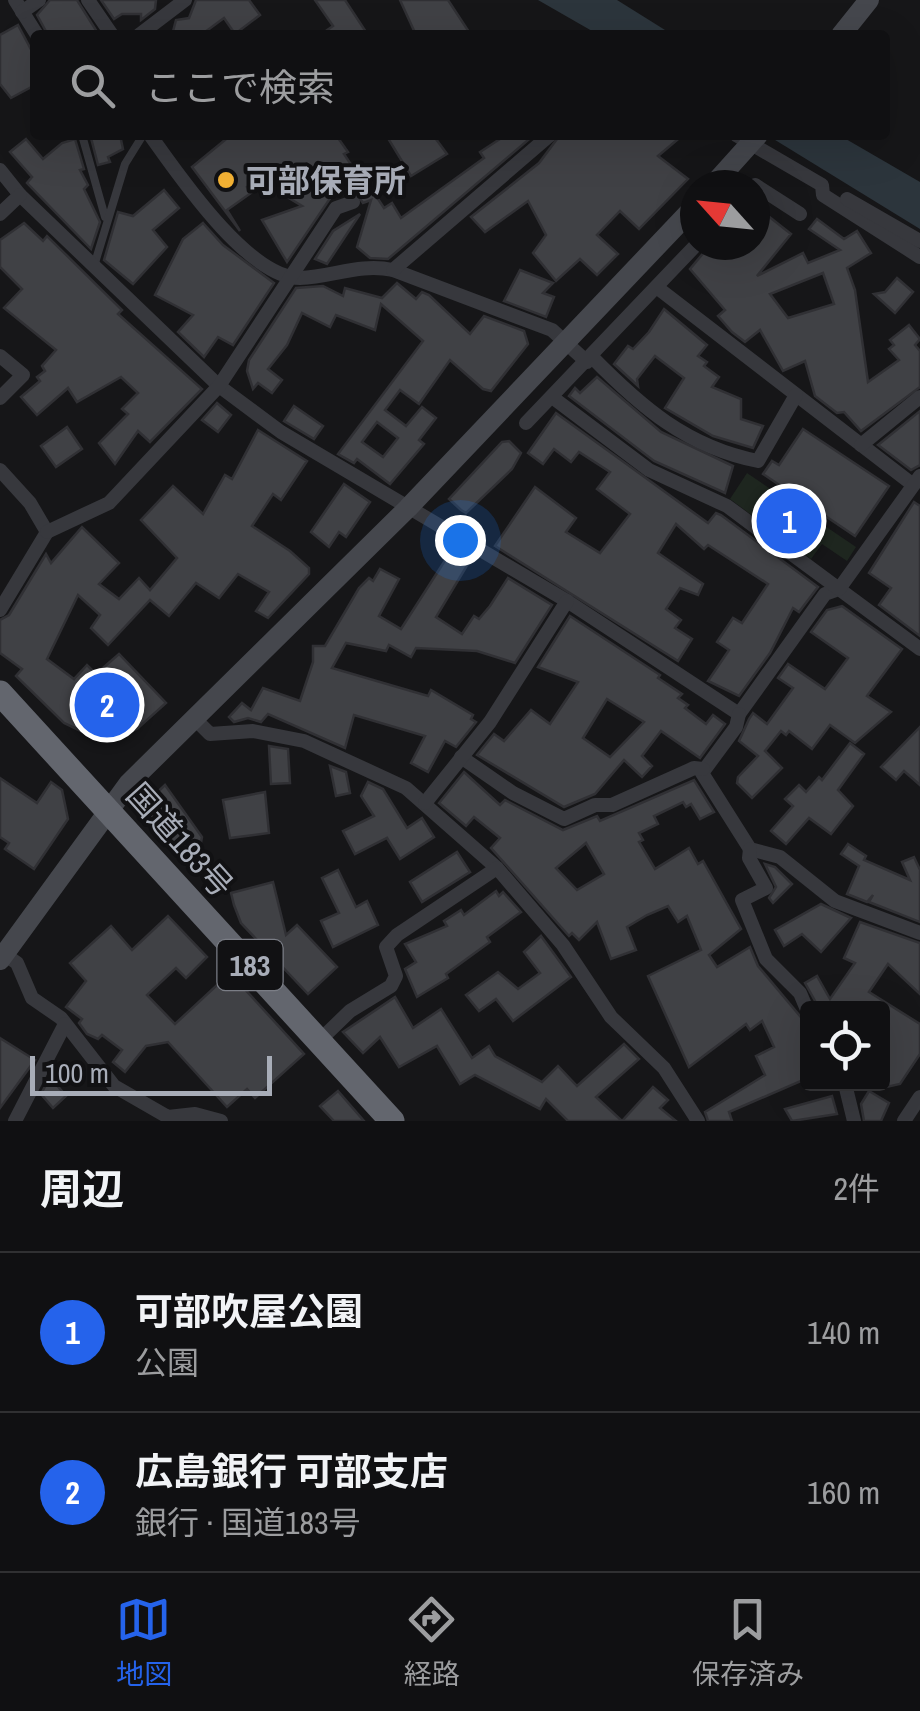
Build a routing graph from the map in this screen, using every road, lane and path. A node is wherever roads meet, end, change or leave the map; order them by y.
1 (39, 0) edge
2 (88, 0) edge
3 (184, 0) edge
4 (869, 0) edge
5 (19, 6) edge
6 (33, 30) edge
7 (109, 30) edge
8 (145, 30) edge
9 (845, 30) edge
10 (83, 140) edge
11 (139, 140) edge
12 (154, 140) edge
13 (544, 140) edge
14 (747, 140) edge
15 (751, 140) edge
16 (0, 170) edge
17 (725, 170) edge
18 (822, 185) junction
19 (20, 195) junction
20 (770, 196) edge
21 (353, 202) dead end
22 (0, 214) edge
23 (800, 214) dead end
24 (106, 221) junction
25 (680, 222) edge
26 (920, 241) edge
27 (920, 257) edge
28 (683, 260) edge
29 (94, 266) junction
30 (393, 270) junction
31 (291, 276) junction
32 (658, 289) junction
33 (568, 342) junction
34 (0, 356) edge
35 (589, 359) junction
36 (219, 386) junction
37 (796, 395) junction
38 (552, 397) junction
39 (920, 397) edge
40 (0, 398) edge
41 (526, 423) dead end
42 (861, 445) junction
43 (0, 470) edge
44 (916, 480) edge
45 (408, 508) junction
46 (47, 532) junction
47 (839, 589) junction
48 (567, 602) junction
49 (0, 610) edge
50 (920, 649) edge
51 (0, 693) edge
52 (738, 714) junction
53 (194, 718) junction
54 (461, 757) junction
55 (703, 769) junction
56 (424, 803) junction
57 (108, 809) junction
58 (750, 850) junction
59 (497, 868) junction
60 (920, 933) edge
61 (4, 947) edge
62 (803, 1001) edge
63 (64, 1024) junction
64 (319, 1041) junction
65 (847, 1091) edge
66 (920, 1098) edge
67 (15, 1121) edge
68 (220, 1121) edge
69 (392, 1121) edge
70 (698, 1121) edge
71 (854, 1121) edge
72 (904, 1121) edge

1 - 5 street
2 - 7 street
3 - 8 street
4 - 9 street
5 - 6 street
10 - 24 lane
11 - 24 lane
12 - 31 street
13 - 30 street
14 - 17 street
15 - 18 street
16 - 19 street
18 - 26 street
18 - 27 street
19 - 22 street
19 - 29 street
20 - 23 street
21 - 31 street
24 - 29 lane
25 - 33 street
28 - 32 street
29 - 36 street
30 - 31 street
30 - 33 street
31 - 36 street
32 - 35 street
32 - 37 street
33 - 35 street
33 - 45 street
34 - 40 street
35 - 37 street
35 - 38 street
36 - 45 street
36 - 46 street
37 - 42 street
38 - 41 street
38 - 47 street
39 - 42 street
42 - 44 street
43 - 46 street
44 - 47 street
45 - 48 street
45 - 53 street
46 - 49 street
47 - 50 street
47 - 52 street
48 - 52 street
48 - 54 street
51 - 57 highway, 国道183号 / 183
52 - 55 street
53 - 56 street
53 - 57 street
54 - 55 street
54 - 56 street
55 - 58 street
56 - 59 street
57 - 61 street
57 - 64 highway, 国道183号 / 183
58 - 60 street
58 - 62 street
59 - 64 street
59 - 70 street
61 - 63 street
63 - 67 street
63 - 68 street
64 - 69 highway, 国道183号 / 183
65 - 71 street
66 - 72 street

